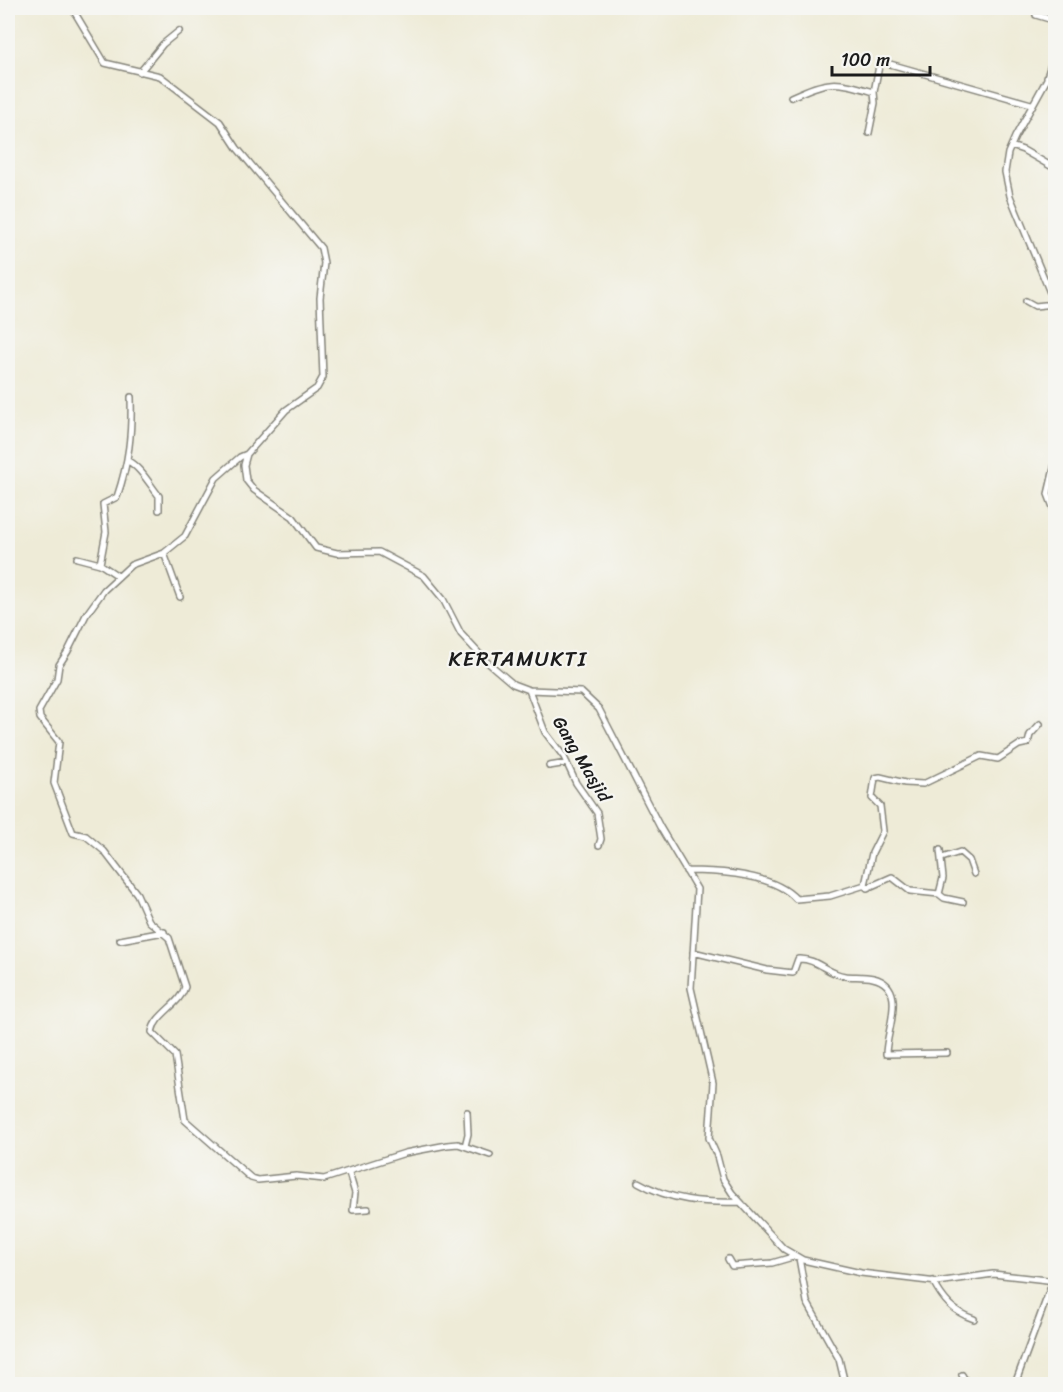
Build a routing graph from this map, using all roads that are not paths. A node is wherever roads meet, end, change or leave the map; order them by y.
1 (72, 8) edge
2 (1036, 15) dead end
3 (1056, 21) edge
4 (179, 31) dead end
5 (1056, 50) edge
6 (140, 72) junction
7 (1047, 79) junction
8 (1056, 84) edge
9 (874, 92) junction
10 (790, 97) dead end
11 (1031, 104) junction
12 (869, 133) dead end
13 (1011, 146) junction
14 (1056, 169) edge
15 (1026, 302) dead end
16 (1055, 305) edge
17 (131, 397) dead end
18 (247, 454) junction
19 (1056, 460) edge
20 (128, 461) junction
21 (159, 510) dead end
22 (1056, 515) edge
23 (164, 553) junction
24 (77, 558) dead end
25 (100, 564) junction
26 (118, 576) junction
27 (180, 597) dead end
28 (529, 690) junction
29 (1040, 724) dead end
30 (567, 763) junction
31 (549, 766) dead end
32 (599, 845) dead end
33 (940, 850) dead end
34 (942, 858) junction
35 (686, 871) junction
36 (974, 874) dead end
37 (864, 885) junction
38 (939, 894) junction
39 (963, 903) dead end
40 (164, 932) junction
41 (120, 940) dead end
42 (693, 952) junction
43 (947, 1053) dead end
44 (466, 1112) dead end
45 (465, 1146) junction
46 (490, 1155) dead end
47 (349, 1173) junction
48 (638, 1182) dead end
49 (740, 1202) junction
50 (368, 1209) dead end
51 (797, 1257) junction
52 (728, 1259) dead end
53 (933, 1281) junction
54 (1054, 1281) edge
55 (974, 1319) dead end
56 (962, 1375) dead end
57 (845, 1384) edge
58 (967, 1384) edge
59 (1015, 1384) edge

1 - 6 street
2 - 3 street
4 - 6 street
5 - 7 street
6 - 18 street
7 - 8 street
7 - 11 street
9 - 10 street
9 - 11 street
9 - 12 street
11 - 13 street
13 - 14 street
13 - 16 street
15 - 16 street
17 - 20 street
18 - 23 street
18 - 28 street
19 - 22 street
20 - 21 street
20 - 25 street
23 - 26 street
23 - 27 street
24 - 25 street
25 - 26 street
26 - 40 street
28 - 30 street, Gang Masjid
28 - 35 street
29 - 37 street
30 - 31 street
30 - 32 street, Gang Masjid
33 - 34 street
34 - 36 street
34 - 38 street
35 - 37 street
35 - 42 street
37 - 38 street
38 - 39 street
40 - 41 street
40 - 47 street
42 - 43 street
42 - 49 street
44 - 45 street
45 - 46 street
45 - 47 street
47 - 50 street
48 - 49 street
49 - 51 street
51 - 52 street
51 - 53 street
51 - 57 street
53 - 54 street
53 - 55 street
54 - 59 street
56 - 58 street

